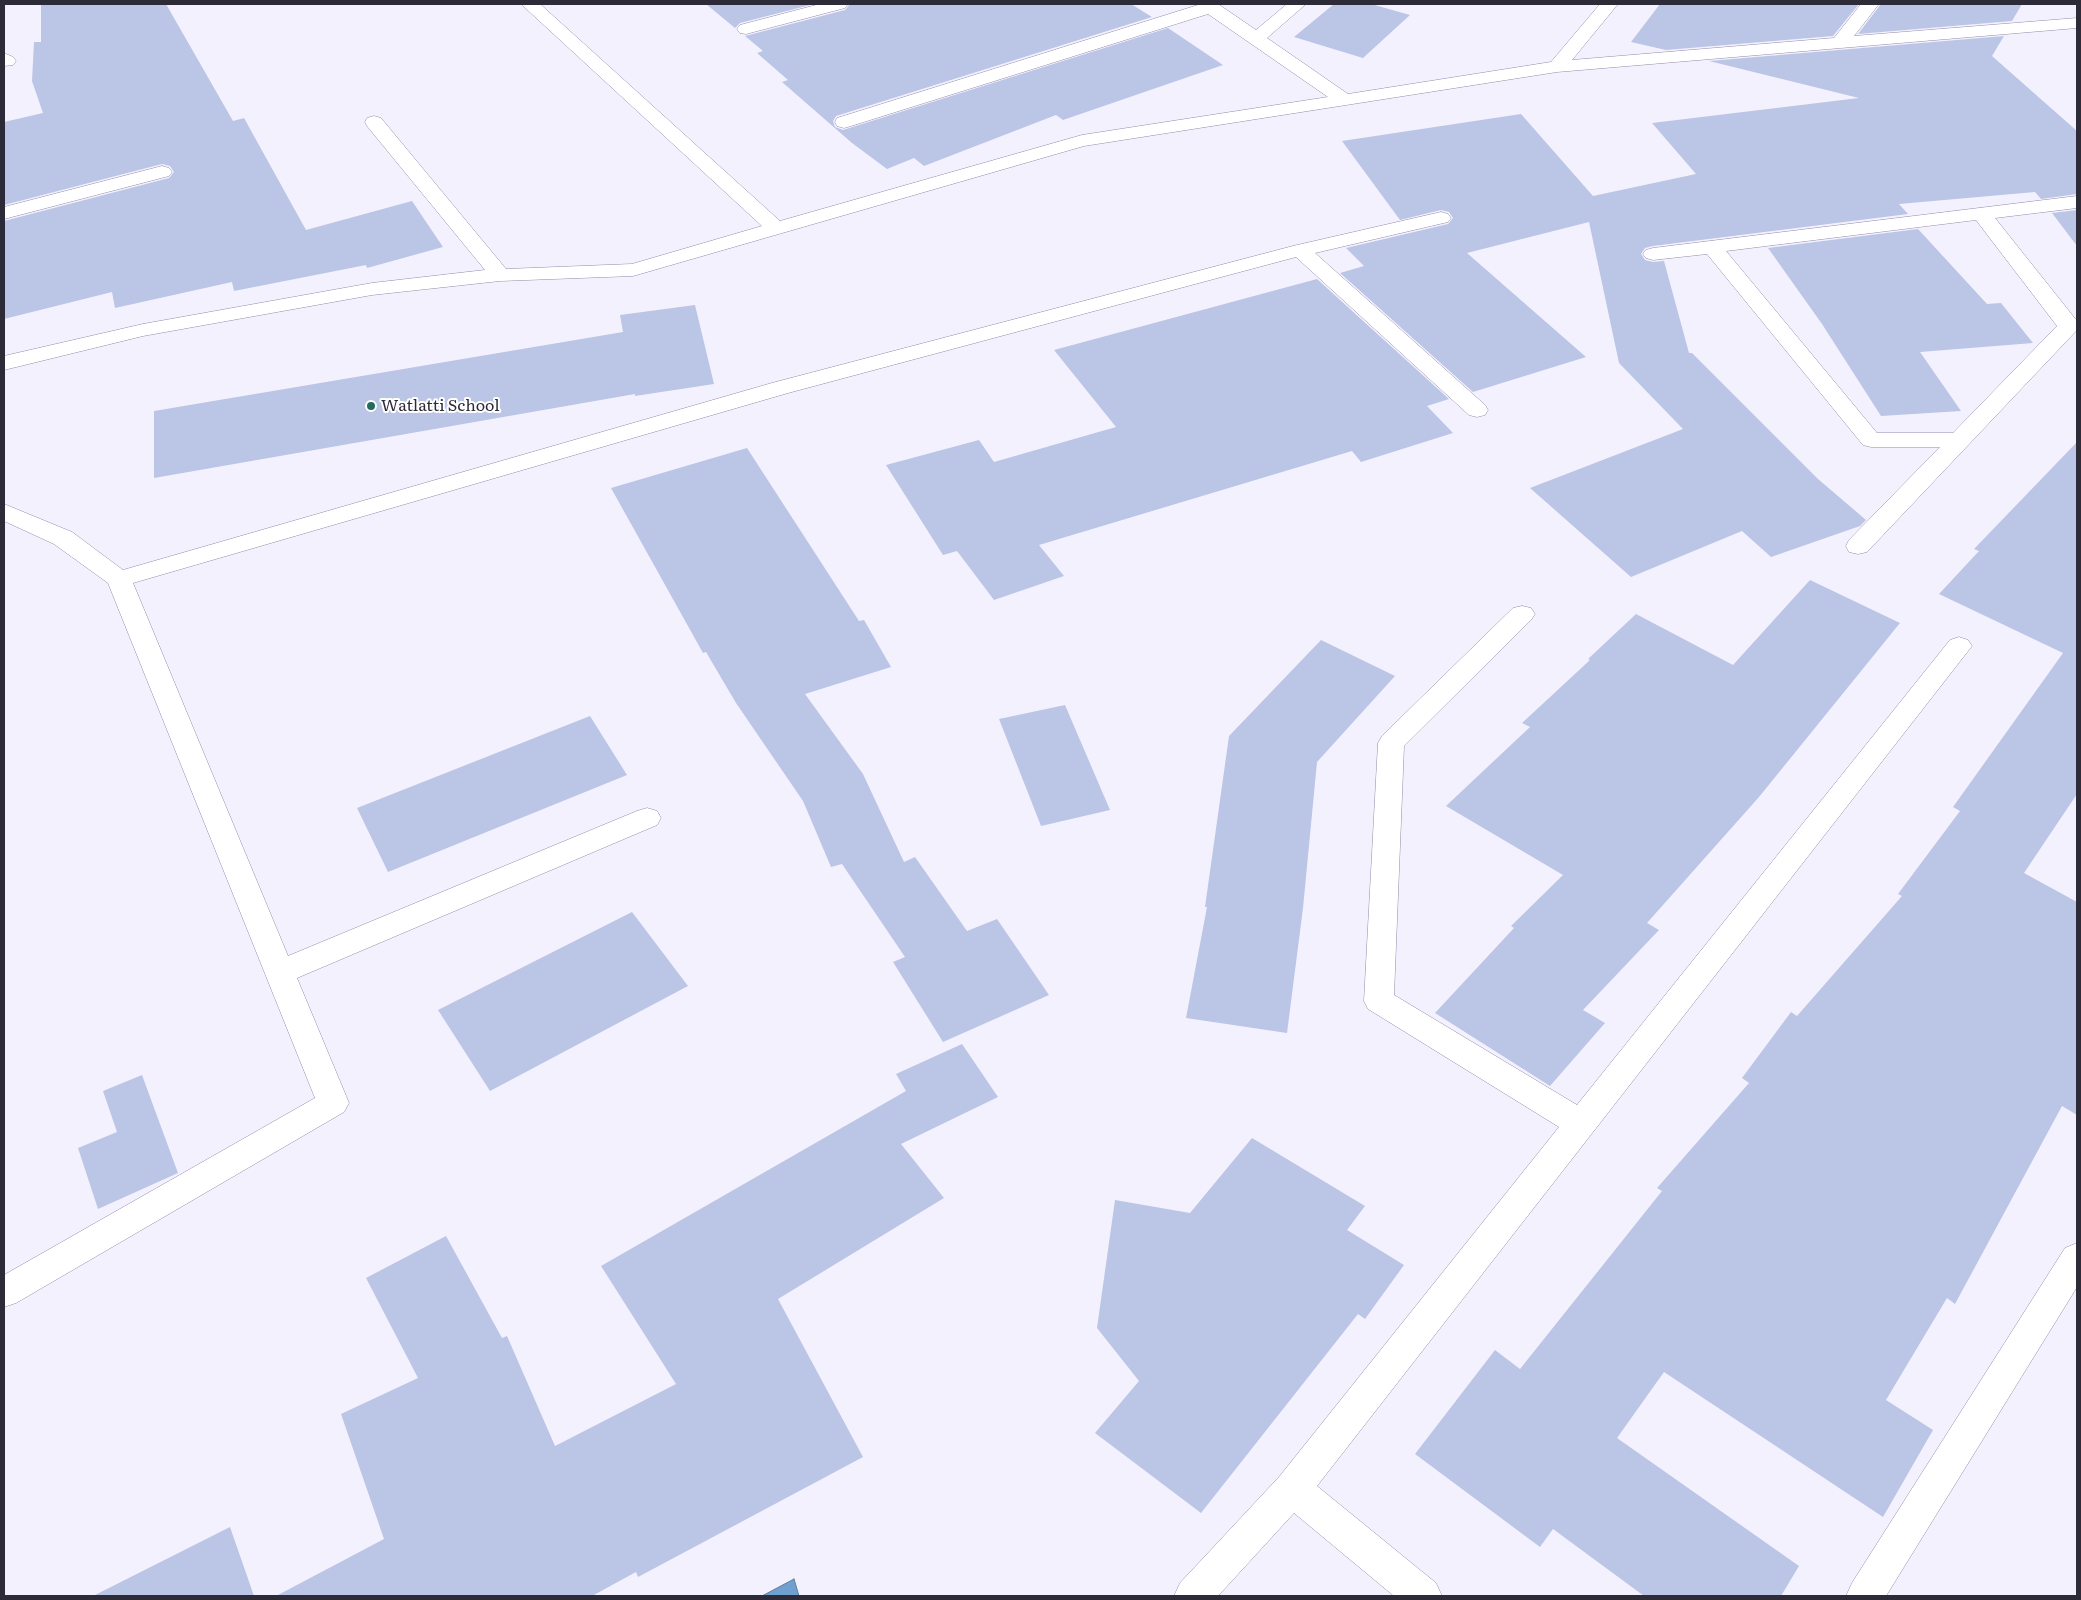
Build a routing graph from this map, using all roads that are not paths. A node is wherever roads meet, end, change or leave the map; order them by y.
1 (530, 4) edge
2 (839, 4) edge
3 (1297, 4) edge
4 (1609, 4) edge
5 (1870, 4) edge
6 (1209, 5) edge
7 (2077, 22) edge
8 (746, 29) dead end
9 (1256, 39) junction
10 (1840, 43) junction
11 (1557, 67) junction
12 (1346, 101) junction
13 (374, 122) dead end
14 (844, 122) dead end
15 (162, 172) dead end
16 (2077, 202) edge
17 (4, 213) edge
18 (1981, 214) junction
19 (1441, 218) dead end
20 (777, 229) junction
21 (1712, 247) junction
22 (1300, 250) junction
23 (1653, 254) dead end
24 (500, 275) junction
25 (4, 364) edge
26 (1477, 410) dead end
27 (1960, 440) junction
28 (4, 512) edge
29 (1858, 546) dead end
30 (119, 579) junction
31 (1522, 614) dead end
32 (1959, 646) dead end
33 (648, 818) dead end
34 (281, 972) junction
35 (1581, 1124) junction
36 (2077, 1258) edge
37 (4, 1292) edge
38 (1292, 1489) junction
39 (1193, 1596) edge
40 (1423, 1596) edge
41 (1865, 1596) edge

1 - 20 street
2 - 8 street
3 - 9 street
4 - 11 street
5 - 10 street
6 - 9 street
6 - 14 street
7 - 10 street
9 - 12 street
10 - 11 street
11 - 12 street
12 - 20 street
13 - 24 street
15 - 17 street
16 - 18 street
18 - 21 street
18 - 27 street
19 - 22 street
20 - 24 street
21 - 23 street
21 - 27 street
22 - 26 street
22 - 30 street
24 - 25 street
27 - 29 street
28 - 30 street
30 - 34 street
31 - 35 street
32 - 35 street
33 - 34 street
34 - 37 street
35 - 38 street
36 - 41 street
38 - 39 street
38 - 40 street

